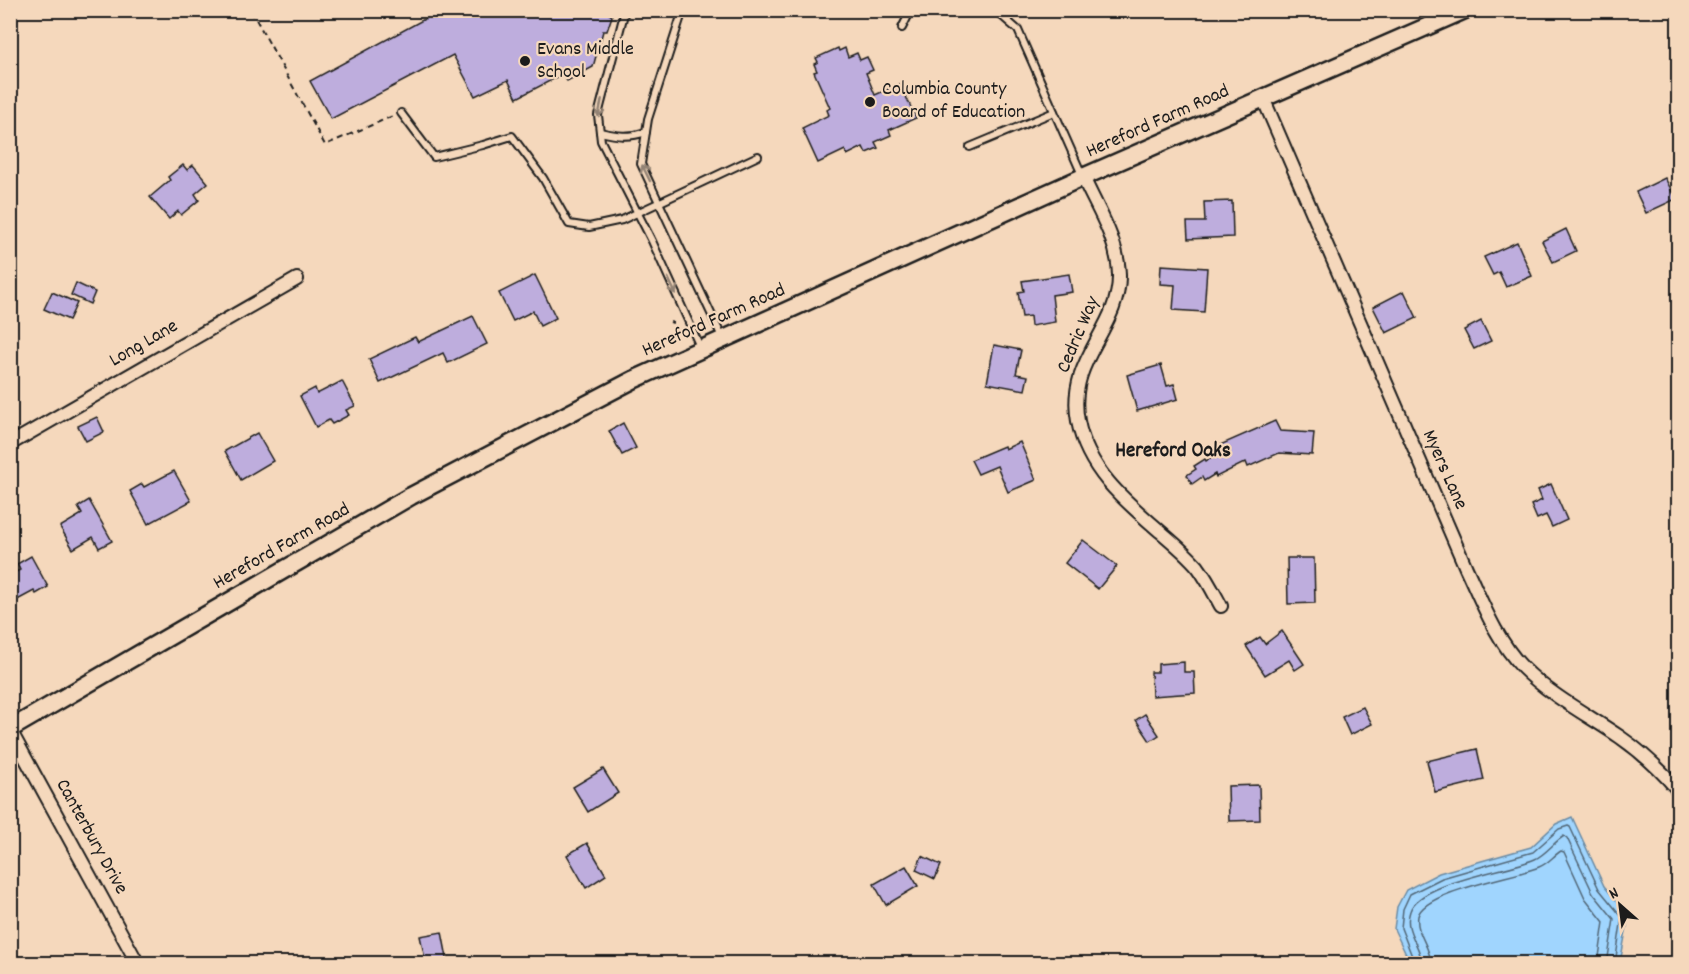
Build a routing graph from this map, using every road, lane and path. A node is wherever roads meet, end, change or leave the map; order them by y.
1 (251, 10) edge
2 (625, 10) edge
3 (683, 10) edge
4 (911, 10) edge
5 (995, 10) edge
6 (1465, 10) edge
7 (902, 28) dead end
8 (1263, 98) junction
9 (1054, 112) junction
10 (400, 113) joint
11 (600, 132) junction
12 (646, 132) junction
13 (970, 147) dead end
14 (758, 156) dead end
15 (1083, 177) junction
16 (660, 201) junction
17 (638, 214) junction
18 (297, 279) dead end
19 (723, 340) junction
20 (702, 350) junction
21 (10, 444) edge
22 (1221, 606) dead end
23 (10, 729) edge
24 (1678, 790) edge
25 (138, 963) edge

1 - 10 path
2 -> 11 lane
3 - 12 lane
4 - 7 lane
5 - 9 lane
6 - 8 street, Hereford Farm Road
8 - 15 street, Hereford Farm Road
8 - 24 street, Myers Lane
9 - 13 lane
9 - 15 lane
10 - 17 lane
11 - 12 lane
11 - 17 lane
16 -> 12 lane
14 - 16 lane
15 - 19 street, Hereford Farm Road
15 - 22 street, Cedric Way
16 - 17 lane
16 - 19 lane
17 -> 20 lane
18 - 21 street, Long Lane
19 - 20 street, Hereford Farm Road
20 - 23 street, Hereford Farm Road
23 - 25 street, Canterbury Drive

